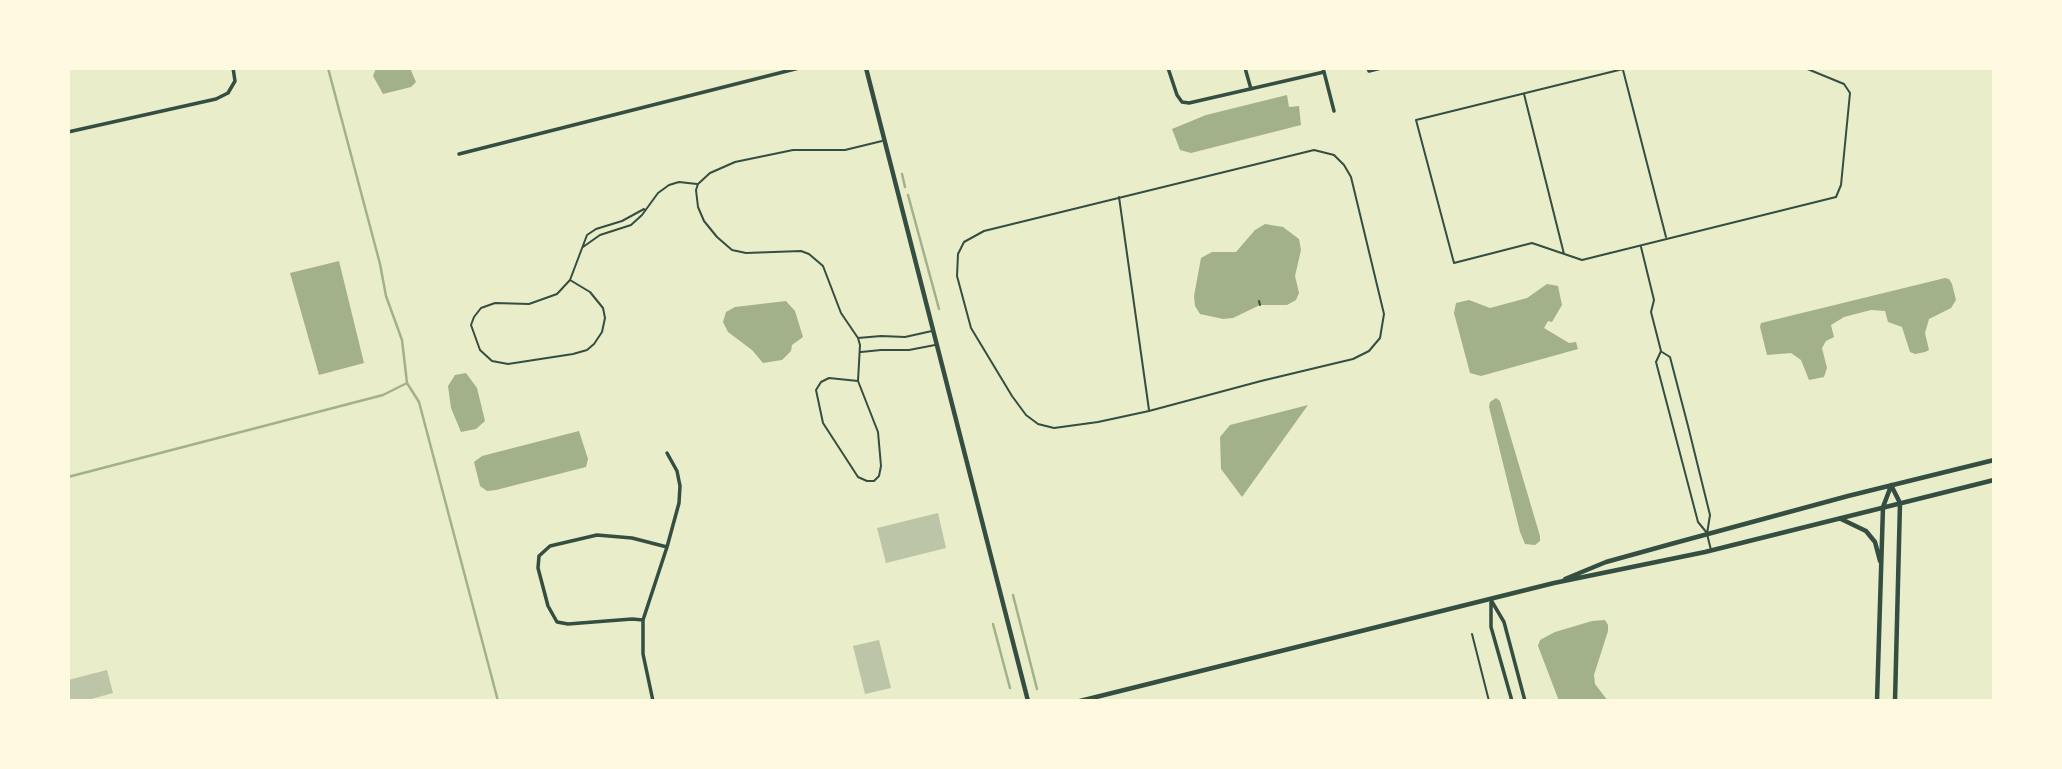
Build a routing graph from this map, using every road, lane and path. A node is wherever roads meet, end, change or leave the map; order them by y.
1 (233, 68) edge
2 (799, 68) edge
3 (866, 68) edge
4 (1168, 68) edge
5 (1245, 68) edge
6 (1381, 68) edge
7 (1643, 68) edge
8 (1805, 68) edge
9 (1623, 69) edge
10 (1323, 70) edge
11 (1369, 70) edge
12 (1251, 89) junction
13 (1523, 93) junction
14 (1334, 111) dead end
15 (68, 132) edge
16 (883, 141) junction
17 (459, 155) dead end
18 (698, 184) junction
19 (1119, 196) junction
20 (644, 209) junction
21 (1666, 238) junction
22 (1641, 245) junction
23 (583, 248) junction
24 (1564, 254) junction
25 (570, 280) junction
26 (933, 331) junction
27 (858, 338) junction
28 (936, 344) junction
29 (1661, 351) junction
30 (860, 352) junction
31 (858, 381) junction
32 (1149, 411) junction
33 (667, 453) dead end
34 (1994, 460) edge
35 (1994, 480) edge
36 (1891, 485) junction
37 (1900, 503) junction
38 (1883, 508) junction
39 (1840, 519) junction
40 (1707, 534) junction
41 (667, 547) junction
42 (1711, 550) junction
43 (1881, 566) junction
44 (1554, 583) junction
45 (1491, 600) junction
46 (643, 620) junction
47 (1472, 634) dead end
48 (653, 701) edge
49 (1028, 701) edge
50 (1080, 701) edge
51 (1489, 701) edge
52 (1512, 701) edge
53 (1525, 701) edge
54 (1877, 701) edge
55 (1895, 701) edge

1 - 15 street
2 - 17 street
3 - 16 street
4 - 12 street
5 - 12 street
6 - 11 street
7 - 9 lane
8 - 21 lane
9 - 13 lane
9 - 21 lane
10 - 12 street
10 - 14 street
13 - 24 lane
13 - 24 lane
16 - 18 lane
16 - 26 street
18 - 20 lane
18 - 27 lane
19 - 32 lane
19 - 32 lane
19 - 32 lane
20 - 23 lane
20 - 23 lane
21 - 22 lane
22 - 24 lane
22 - 29 lane
23 - 25 lane
25 - 25 lane
26 - 27 lane
26 - 28 street
27 - 30 lane
28 - 30 lane
28 - 49 street
29 - 40 lane
29 - 40 lane
30 - 31 lane
31 - 31 lane
33 - 41 street
34 - 36 street
35 - 37 street
36 - 37 street
36 - 38 street
36 - 40 street
37 - 38 street
37 - 55 street
38 - 39 street
38 - 43 street
39 - 42 street
39 - 43 street
40 - 42 lane
40 - 44 street
41 - 46 street
41 - 46 street
42 - 44 street
43 - 54 street
44 - 45 street
45 - 50 street
45 - 52 street
45 - 53 street
46 - 48 street
47 - 51 lane

